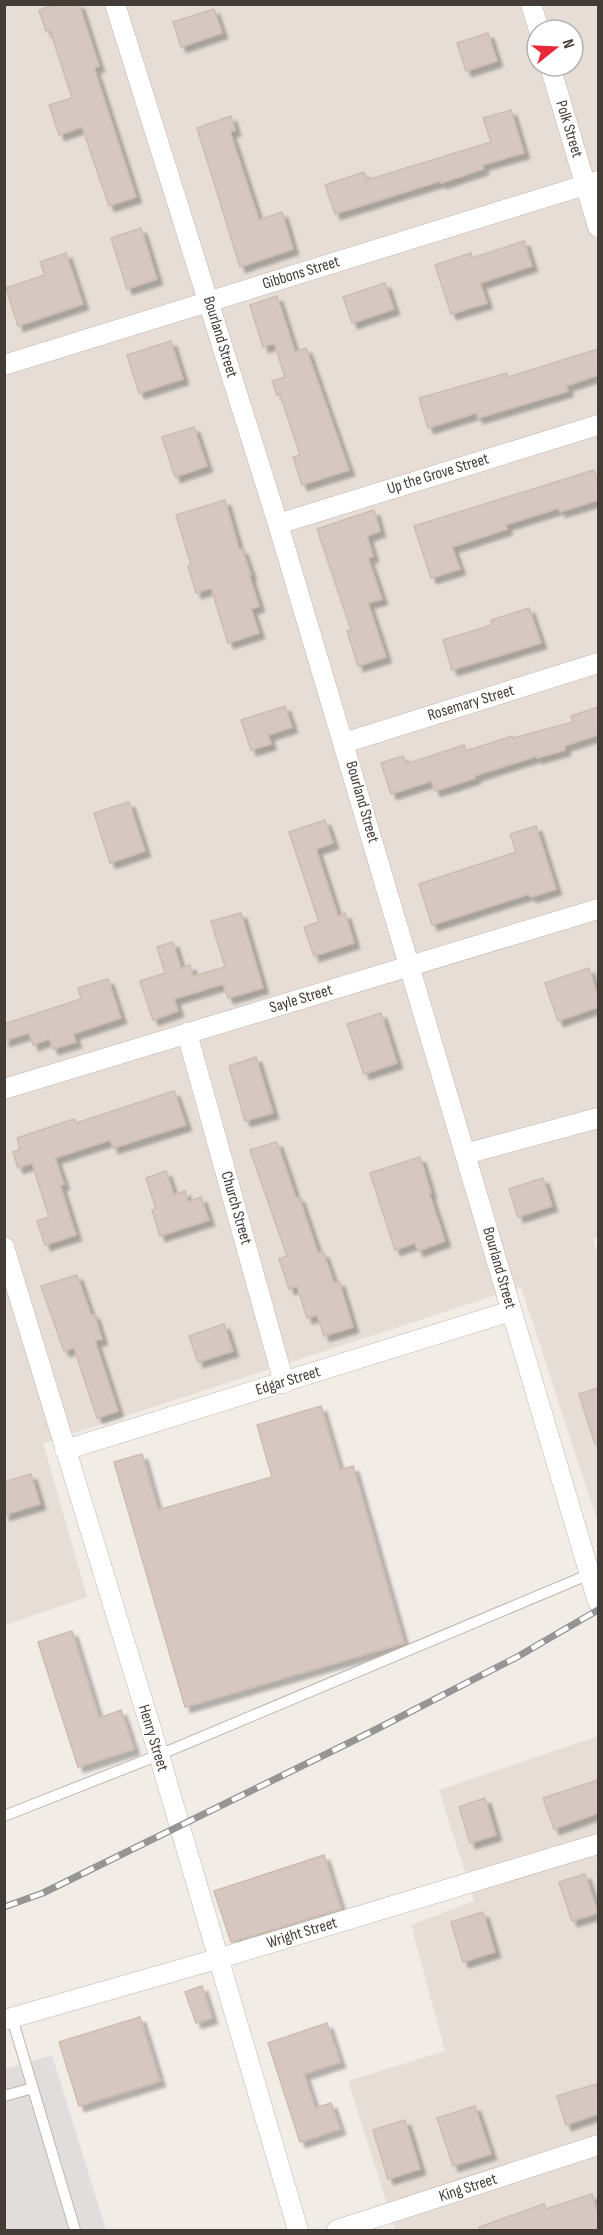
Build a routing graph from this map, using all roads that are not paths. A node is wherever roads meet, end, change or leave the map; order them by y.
1 (115, 4) edge
2 (554, 78) edge
3 (592, 183) edge
4 (598, 227) edge
5 (209, 301) junction
6 (4, 365) edge
7 (598, 425) edge
8 (278, 524) junction
9 (598, 663) edge
10 (344, 743) junction
11 (598, 909) edge
12 (410, 966) junction
13 (187, 1033) junction
14 (4, 1089) edge
15 (598, 1118) edge
16 (465, 1154) junction
17 (4, 1247) edge
18 (511, 1311) junction
19 (284, 1383) junction
20 (65, 1450) junction
21 (590, 1574) junction
22 (598, 1602) edge
23 (159, 1755) junction
24 (4, 1816) edge
25 (598, 1844) edge
26 (217, 1959) junction
27 (8, 2019) edge
28 (33, 2088) junction
29 (4, 2096) edge
30 (598, 2145) edge
31 (75, 2230) edge
32 (298, 2230) edge
33 (337, 2230) edge

1 - 5 street, Bourland Street
2 - 3 street, Polk Street
3 - 4 street, Polk Street
3 - 5 street, Gibbons Street
5 - 6 street, Gibbons Street
5 - 8 street, Bourland Street
7 - 8 street, Up the Grove Street
8 - 10 street, Bourland Street
9 - 10 street, Rosemary Street
10 - 12 street, Bourland Street
11 - 12 street, Sayle Street
12 - 13 street, Sayle Street
12 - 16 street, Bourland Street
13 - 14 street, Sayle Street
13 - 19 street, Church Street
15 - 16 street
16 - 18 street, Bourland Street
17 - 20 street, Henry Street
18 - 19 street, Edgar Street
18 - 21 street, Bourland Street
19 - 20 street, Edgar Street
20 - 23 street, Henry Street
21 - 22 street, Bourland Street
21 - 23 lane
23 - 24 lane
23 - 26 street, Henry Street
25 - 26 street, Wright Street
26 - 27 street, Wright Street
26 - 32 street, Henry Street
27 - 28 lane
28 - 29 lane
28 - 31 lane
30 - 33 street, King Street

